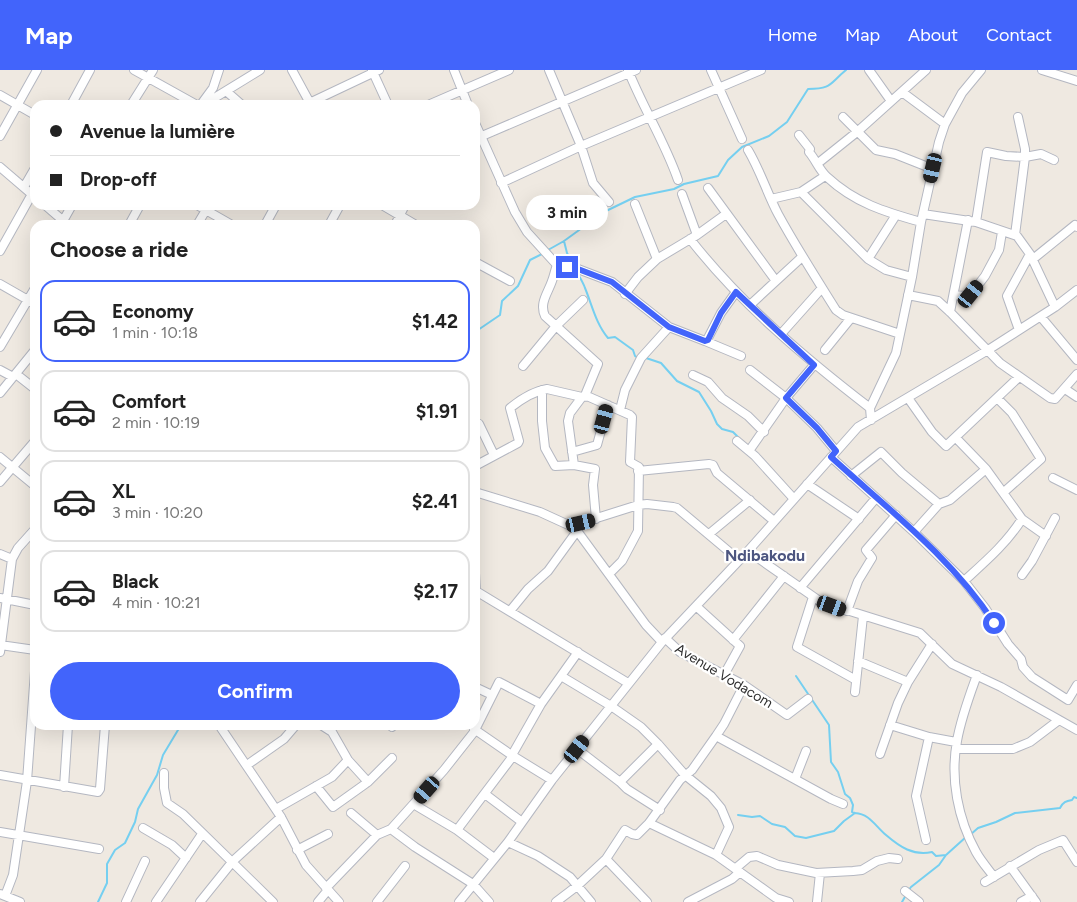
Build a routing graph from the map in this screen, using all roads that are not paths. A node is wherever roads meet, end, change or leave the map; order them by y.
1 (37, 70) edge
2 (90, 70) edge
3 (134, 70) edge
4 (153, 70) edge
5 (219, 70) edge
6 (260, 70) edge
7 (292, 70) edge
8 (454, 70) edge
9 (509, 70) edge
10 (549, 70) edge
11 (711, 70) edge
12 (761, 70) edge
13 (869, 70) edge
14 (926, 70) edge
15 (981, 70) edge
16 (1042, 70) edge
17 (375, 71) edge
18 (631, 71) edge
19 (148, 78) junction
20 (1077, 81) edge
21 (719, 89) junction
22 (463, 90) junction
23 (226, 91) junction
24 (902, 92) junction
25 (0, 95) edge
26 (74, 100) edge
27 (134, 100) edge
28 (188, 100) edge
29 (205, 100) edge
30 (211, 100) edge
31 (236, 100) edge
32 (307, 100) edge
33 (317, 100) edge
34 (386, 100) edge
35 (440, 100) edge
36 (466, 100) edge
37 (562, 101) junction
38 (891, 101) junction
39 (17, 105) junction
40 (30, 112) edge
41 (648, 116) junction
42 (843, 117) dead end
43 (1018, 117) dead end
44 (945, 124) junction
45 (857, 132) junction
46 (799, 135) dead end
47 (0, 136) edge
48 (480, 137) edge
49 (742, 140) dead end
50 (480, 142) edge
51 (581, 146) junction
52 (748, 150) dead end
53 (1025, 157) junction
54 (1054, 160) dead end
55 (817, 164) junction
56 (0, 167) edge
57 (933, 168) junction
58 (826, 176) junction
59 (30, 177) edge
60 (678, 180) dead end
61 (501, 183) junction
62 (24, 187) junction
63 (708, 188) dead end
64 (30, 192) edge
65 (801, 192) junction
66 (682, 194) dead end
67 (771, 199) junction
68 (30, 200) edge
69 (609, 202) dead end
70 (635, 204) dead end
71 (51, 210) edge
72 (206, 210) joint
73 (392, 210) edge
74 (403, 210) edge
75 (726, 214) junction
76 (923, 214) junction
77 (401, 215) junction
78 (896, 215) junction
79 (62, 220) edge
80 (200, 220) edge
81 (223, 220) edge
82 (398, 220) edge
83 (408, 220) edge
84 (972, 221) junction
85 (920, 222) junction
86 (1077, 227) edge
87 (1002, 232) junction
88 (1015, 235) junction
89 (694, 237) junction
90 (0, 251) edge
91 (802, 257) junction
92 (1032, 257) junction
93 (657, 259) junction
94 (868, 259) junction
95 (480, 265) edge
96 (557, 265) junction
97 (912, 277) junction
98 (510, 282) dead end
99 (776, 282) junction
100 (0, 284) edge
101 (822, 288) junction
102 (1077, 290) edge
103 (736, 292) junction
104 (625, 294) junction
105 (908, 295) junction
106 (954, 295) junction
107 (583, 300) dead end
108 (30, 301) edge
109 (30, 305) edge
110 (750, 305) junction
111 (1055, 307) junction
112 (950, 312) junction
113 (1041, 316) junction
114 (851, 318) junction
115 (556, 326) junction
116 (669, 327) junction
117 (1019, 330) junction
118 (781, 334) junction
119 (900, 334) junction
120 (705, 341) junction
121 (0, 347) edge
122 (825, 350) dead end
123 (988, 350) junction
124 (30, 356) edge
125 (741, 356) dead end
126 (1077, 360) edge
127 (814, 365) junction
128 (522, 366) dead end
129 (0, 370) edge
130 (750, 370) dead end
131 (1077, 374) edge
132 (693, 375) dead end
133 (15, 376) junction
134 (1019, 377) junction
135 (30, 386) edge
136 (1065, 389) junction
137 (542, 390) junction
138 (0, 392) edge
139 (1077, 396) edge
140 (584, 397) junction
141 (786, 398) junction
142 (908, 398) junction
143 (998, 398) junction
144 (608, 405) junction
145 (870, 408) junction
146 (620, 410) junction
147 (871, 420) junction
148 (480, 426) edge
149 (764, 432) junction
150 (956, 438) junction
151 (738, 441) dead end
152 (30, 447) edge
153 (749, 451) junction
154 (572, 452) junction
155 (833, 454) junction
156 (494, 455) junction
157 (0, 457) edge
158 (480, 463) edge
159 (574, 465) junction
160 (13, 467) junction
161 (986, 469) junction
162 (638, 471) junction
163 (851, 476) junction
164 (1053, 478) dead end
165 (0, 482) edge
166 (30, 482) edge
167 (807, 484) junction
168 (1077, 490) edge
169 (1004, 492) junction
170 (480, 494) edge
171 (876, 498) junction
172 (794, 499) junction
173 (750, 500) junction
174 (939, 504) junction
175 (638, 505) junction
176 (896, 516) junction
177 (1055, 518) dead end
178 (596, 519) junction
179 (859, 519) junction
180 (1022, 519) junction
181 (774, 521) junction
182 (576, 530) junction
183 (914, 532) junction
184 (709, 534) junction
185 (30, 535) edge
186 (1046, 536) junction
187 (748, 551) junction
188 (0, 554) edge
189 (12, 559) junction
190 (739, 560) junction
191 (609, 574) junction
192 (1022, 575) dead end
193 (784, 576) junction
194 (964, 581) junction
195 (800, 588) junction
196 (480, 596) edge
197 (813, 597) junction
198 (4, 598) edge
199 (30, 604) edge
200 (696, 606) junction
201 (510, 611) junction
202 (847, 611) junction
203 (863, 616) junction
204 (664, 640) junction
205 (733, 640) junction
206 (932, 644) junction
207 (0, 645) edge
208 (30, 649) edge
209 (0, 652) edge
210 (578, 652) junction
211 (858, 661) junction
212 (724, 675) junction
213 (561, 676) junction
214 (977, 676) junction
215 (856, 680) junction
216 (908, 682) junction
217 (628, 683) junction
218 (744, 685) junction
219 (1077, 685) edge
220 (480, 689) edge
221 (855, 692) dead end
222 (492, 695) junction
223 (808, 699) dead end
224 (541, 704) junction
225 (611, 706) junction
226 (480, 718) edge
227 (1059, 720) junction
228 (890, 725) junction
229 (31, 730) edge
230 (68, 730) edge
231 (105, 730) edge
232 (225, 730) edge
233 (292, 730) edge
234 (329, 730) edge
235 (473, 730) edge
236 (475, 730) edge
237 (1077, 730) edge
238 (716, 736) junction
239 (929, 737) junction
240 (658, 744) junction
241 (956, 745) junction
242 (577, 749) junction
243 (806, 751) dead end
244 (880, 754) dead end
245 (512, 756) junction
246 (392, 758) dead end
247 (348, 760) junction
248 (246, 765) junction
249 (164, 773) dead end
250 (0, 775) edge
251 (685, 775) junction
252 (795, 779) junction
253 (552, 780) junction
254 (27, 781) junction
255 (368, 782) junction
256 (620, 782) junction
257 (64, 786) junction
258 (316, 786) junction
259 (485, 794) junction
260 (844, 804) dead end
261 (415, 805) junction
262 (276, 809) junction
263 (660, 810) junction
264 (351, 813) dead end
265 (281, 817) junction
266 (522, 822) junction
267 (649, 823) junction
268 (143, 828) dead end
269 (391, 829) junction
270 (457, 830) junction
271 (0, 832) edge
272 (202, 834) junction
273 (328, 834) dead end
274 (18, 835) junction
275 (377, 835) junction
276 (926, 840) dead end
277 (508, 842) junction
278 (100, 849) dead end
279 (297, 850) junction
280 (716, 855) junction
281 (186, 858) junction
282 (494, 858) junction
283 (606, 859) junction
284 (898, 859) dead end
285 (145, 861) dead end
286 (233, 861) junction
287 (1077, 862) edge
288 (405, 866) dead end
289 (1010, 866) junction
290 (738, 870) junction
291 (820, 873) junction
292 (994, 877) junction
293 (985, 882) dead end
294 (472, 884) junction
295 (577, 886) junction
296 (327, 889) junction
297 (907, 892) dead end
298 (3, 895) edge
299 (1034, 899) edge
300 (20, 902) edge
301 (126, 902) edge
302 (156, 902) edge
303 (200, 902) edge
304 (273, 902) edge
305 (318, 902) edge
306 (339, 902) edge
307 (378, 902) edge
308 (459, 902) edge
309 (488, 902) edge
310 (556, 902) edge
311 (590, 902) edge
312 (647, 902) edge
313 (688, 902) edge
314 (789, 902) edge
315 (817, 902) edge
316 (918, 902) edge
317 (1021, 902) edge

1 - 39 street
2 - 26 street
3 - 19 street
4 - 19 street
5 - 29 street
6 - 23 street
7 - 32 street
8 - 22 street
9 - 22 street
10 - 37 street
11 - 21 street
12 - 21 street
13 - 38 street
14 - 24 street
15 - 44 street
16 - 20 street
17 - 33 street
17 - 34 street
18 - 37 street
18 - 41 street
19 - 27 street
19 - 28 street
21 - 41 street
21 - 49 street
22 - 35 street
22 - 36 street
23 - 30 street
23 - 31 street
24 - 38 street
24 - 44 street
25 - 39 street
37 - 48 street
37 - 51 street
38 - 45 street
39 - 40 street
39 - 47 street
41 - 51 street
41 - 60 street
42 - 45 street
43 - 53 street
44 - 57 street
45 - 55 street
45 - 57 street
46 - 55 street
50 - 61 street
51 - 61 street
51 - 69 street
52 - 67 street
53 - 54 street
53 - 84 street
53 - 88 street
55 - 58 street
56 - 62 street
57 - 76 street
58 - 65 street
58 - 78 street
59 - 62 street
61 - 96 street
62 - 64 street
63 - 75 street
65 - 67 street
65 - 94 street
66 - 89 street
67 - 91 street
68 - 90 street
70 - 93 street
71 - 79 street
72 - 80 street
72 - 81 street
73 - 77 street
74 - 77 street
75 - 89 street
75 - 99 street
76 - 84 street
76 - 85 street
77 - 82 street
77 - 83 street
78 - 85 street
78 - 94 street
84 - 87 street
84 - 106 street
85 - 97 street
86 - 92 street
87 - 88 street
87 - 106 street
88 - 92 street
89 - 93 street
89 - 103 street
91 - 99 street
91 - 101 street
92 - 111 street
92 - 117 street
93 - 104 street
94 - 97 street
95 - 98 street
96 - 104 street
96 - 115 street
97 - 105 street
99 - 110 street
100 - 108 street
101 - 114 street
101 - 118 street
102 - 111 street
103 - 110 street
103 - 120 street
104 - 116 street
105 - 112 street
105 - 119 street
106 - 112 street
107 - 115 street
109 - 121 street
110 - 118 street
111 - 113 street
112 - 123 street
113 - 117 street
113 - 126 street
114 - 119 street
114 - 122 street
115 - 128 street
115 - 140 street
116 - 120 street
116 - 146 street
117 - 123 street
118 - 127 street
119 - 145 street
120 - 125 street
123 - 134 street
123 - 142 street
124 - 133 street
127 - 141 street
127 - 145 street
129 - 133 street
130 - 141 street
131 - 136 street
132 - 149 street
133 - 135 street
133 - 138 street
134 - 136 street
134 - 143 street
136 - 139 street
137 - 140 street
137 - 156 street
137 - 159 street
140 - 144 street
140 - 154 street
141 - 149 street
141 - 155 street
142 - 147 street
142 - 150 street
143 - 150 street
143 - 169 street
144 - 146 street
144 - 154 street
145 - 147 street
146 - 162 street
147 - 155 street
148 - 156 street
149 - 153 street
150 - 161 street
151 - 153 street
152 - 160 street
153 - 172 street
154 - 159 street
155 - 163 street
155 - 167 street
156 - 158 street
157 - 160 street
159 - 178 street
160 - 165 street
160 - 166 street
161 - 169 street
161 - 174 street
162 - 173 street
162 - 175 street
163 - 171 street
163 - 174 street
164 - 168 street
167 - 172 street
167 - 179 street
169 - 180 street
170 - 182 street
171 - 176 street
171 - 179 street
172 - 181 street
173 - 181 street
173 - 184 street
174 - 183 street
175 - 178 street
175 - 184 street
175 - 191 street
176 - 183 street
176 - 202 street
177 - 186 street
178 - 182 street
179 - 195 street
180 - 186 street
180 - 194 street
181 - 187 street
182 - 191 street, Avenue Vodacom
182 - 201 street
183 - 194 street
184 - 190 street
185 - 189 street
186 - 192 street
187 - 190 street
187 - 193 street
188 - 189 street
189 - 198 street
190 - 200 street
191 - 204 street, Avenue Vodacom
193 - 195 street
193 - 205 street
194 - 219 street
195 - 197 street
196 - 201 street
197 - 202 street
197 - 215 street
198 - 199 street
198 - 207 street
200 - 204 street
200 - 205 street
201 - 210 street
202 - 203 street
203 - 206 street
203 - 211 street
204 - 212 street, Avenue Vodacom
204 - 217 street
205 - 212 street
206 - 214 street
206 - 216 street
207 - 208 street
207 - 209 street
210 - 213 street
210 - 217 street
211 - 215 street
211 - 216 street
212 - 218 street, Avenue Vodacom
213 - 224 street
213 - 225 street
214 - 227 street
214 - 241 street
215 - 221 street
216 - 228 street
217 - 225 street
218 - 223 street, Avenue Vodacom
218 - 238 street
220 - 222 street
222 - 224 street
222 - 226 street
224 - 245 street
225 - 240 street
225 - 242 street
227 - 237 street
227 - 241 street
228 - 239 street
228 - 244 street
229 - 254 street
230 - 257 street
231 - 257 street
232 - 248 street
233 - 248 street
234 - 247 street
235 - 261 street
236 - 245 street
238 - 251 street
238 - 252 street
239 - 241 street
239 - 276 street
240 - 251 street
240 - 256 street
241 - 292 street
242 - 253 street
242 - 256 street
243 - 252 street
245 - 253 street
245 - 259 street
246 - 255 street
247 - 255 street
247 - 258 street
248 - 262 street
249 - 272 street
250 - 254 street
251 - 263 street
251 - 280 street
252 - 260 street
253 - 266 street
254 - 257 street
254 - 274 street
255 - 258 street
256 - 263 street
258 - 262 street
259 - 266 street
259 - 270 street
261 - 269 street
261 - 270 street
262 - 265 street
263 - 267 street
264 - 275 street
265 - 279 street
265 - 286 street
266 - 277 street
267 - 280 street
267 - 283 street
268 - 281 street
269 - 275 street
269 - 294 street
270 - 282 street
271 - 274 street
272 - 281 street
272 - 286 street
273 - 279 street
274 - 278 street
274 - 298 street
275 - 296 street
277 - 282 street
277 - 295 street
279 - 296 street
280 - 290 street
281 - 302 street
282 - 294 street
283 - 295 street
283 - 312 street
284 - 291 street
285 - 301 street
286 - 303 street
286 - 304 street
287 - 289 street
288 - 307 street
289 - 292 street
289 - 299 street
290 - 291 street
290 - 313 street
290 - 314 street
291 - 315 street
292 - 293 street
294 - 308 street
294 - 309 street
295 - 310 street
295 - 311 street
296 - 305 street
296 - 306 street
297 - 316 street
298 - 300 street
299 - 317 street

